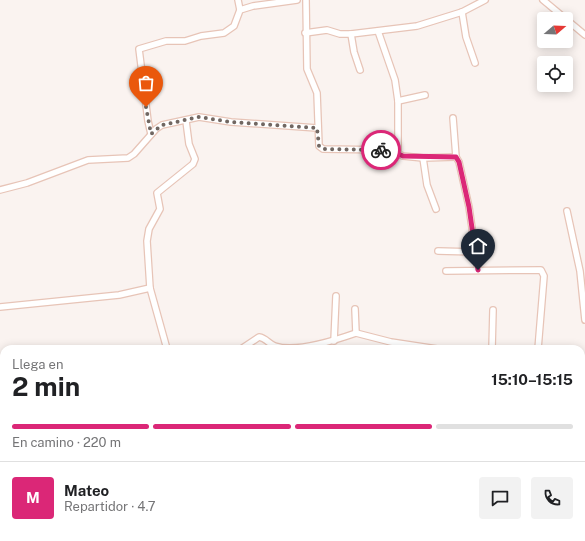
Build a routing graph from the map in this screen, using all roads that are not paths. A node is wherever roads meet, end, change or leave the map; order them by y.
1 (238, 0) edge
2 (297, 0) edge
3 (306, 0) edge
4 (485, 0) edge
5 (543, 0) edge
6 (240, 10) junction
7 (462, 12) junction
8 (378, 31) junction
9 (305, 33) junction
10 (351, 34) junction
11 (585, 35) edge
12 (475, 63) dead end
13 (360, 70) dead end
14 (425, 95) dead end
15 (398, 101) junction
16 (453, 118) dead end
17 (186, 121) junction
18 (317, 128) junction
19 (151, 134) junction
20 (398, 153) junction
21 (456, 157) junction
22 (423, 158) junction
23 (0, 190) edge
24 (436, 209) dead end
25 (567, 211) dead end
26 (438, 251) dead end
27 (476, 252) junction
28 (478, 270) junction
29 (446, 271) dead end
30 (583, 271) edge
31 (150, 288) junction
32 (336, 296) dead end
33 (0, 307) edge
34 (355, 309) dead end
35 (493, 310) dead end
36 (585, 320) edge
37 (356, 334) junction
38 (334, 341) junction
39 (166, 345) edge
40 (247, 345) edge
41 (273, 345) edge
42 (311, 345) edge
43 (396, 345) edge
44 (492, 345) edge
45 (538, 345) edge
46 (585, 530) edge
47 (585, 541) edge

1 - 6 street
2 - 6 street
3 - 9 street
4 - 7 street
5 - 11 street
6 - 19 street
7 - 8 street
7 - 12 street
8 - 10 street
8 - 15 street
9 - 10 street
9 - 18 street
10 - 13 street
14 - 15 street
15 - 20 street
16 - 21 street
17 - 18 street
17 - 19 street
17 - 31 street
18 - 20 street
19 - 23 street
20 - 22 street
21 - 22 street
21 - 27 street
22 - 24 street
25 - 30 street
26 - 27 street
27 - 28 street
28 - 29 street
28 - 45 street
30 - 36 street
31 - 33 street
31 - 39 street
32 - 38 street
34 - 37 street
35 - 44 street
37 - 38 street
37 - 43 street
38 - 42 street
40 - 41 street
46 - 47 street

